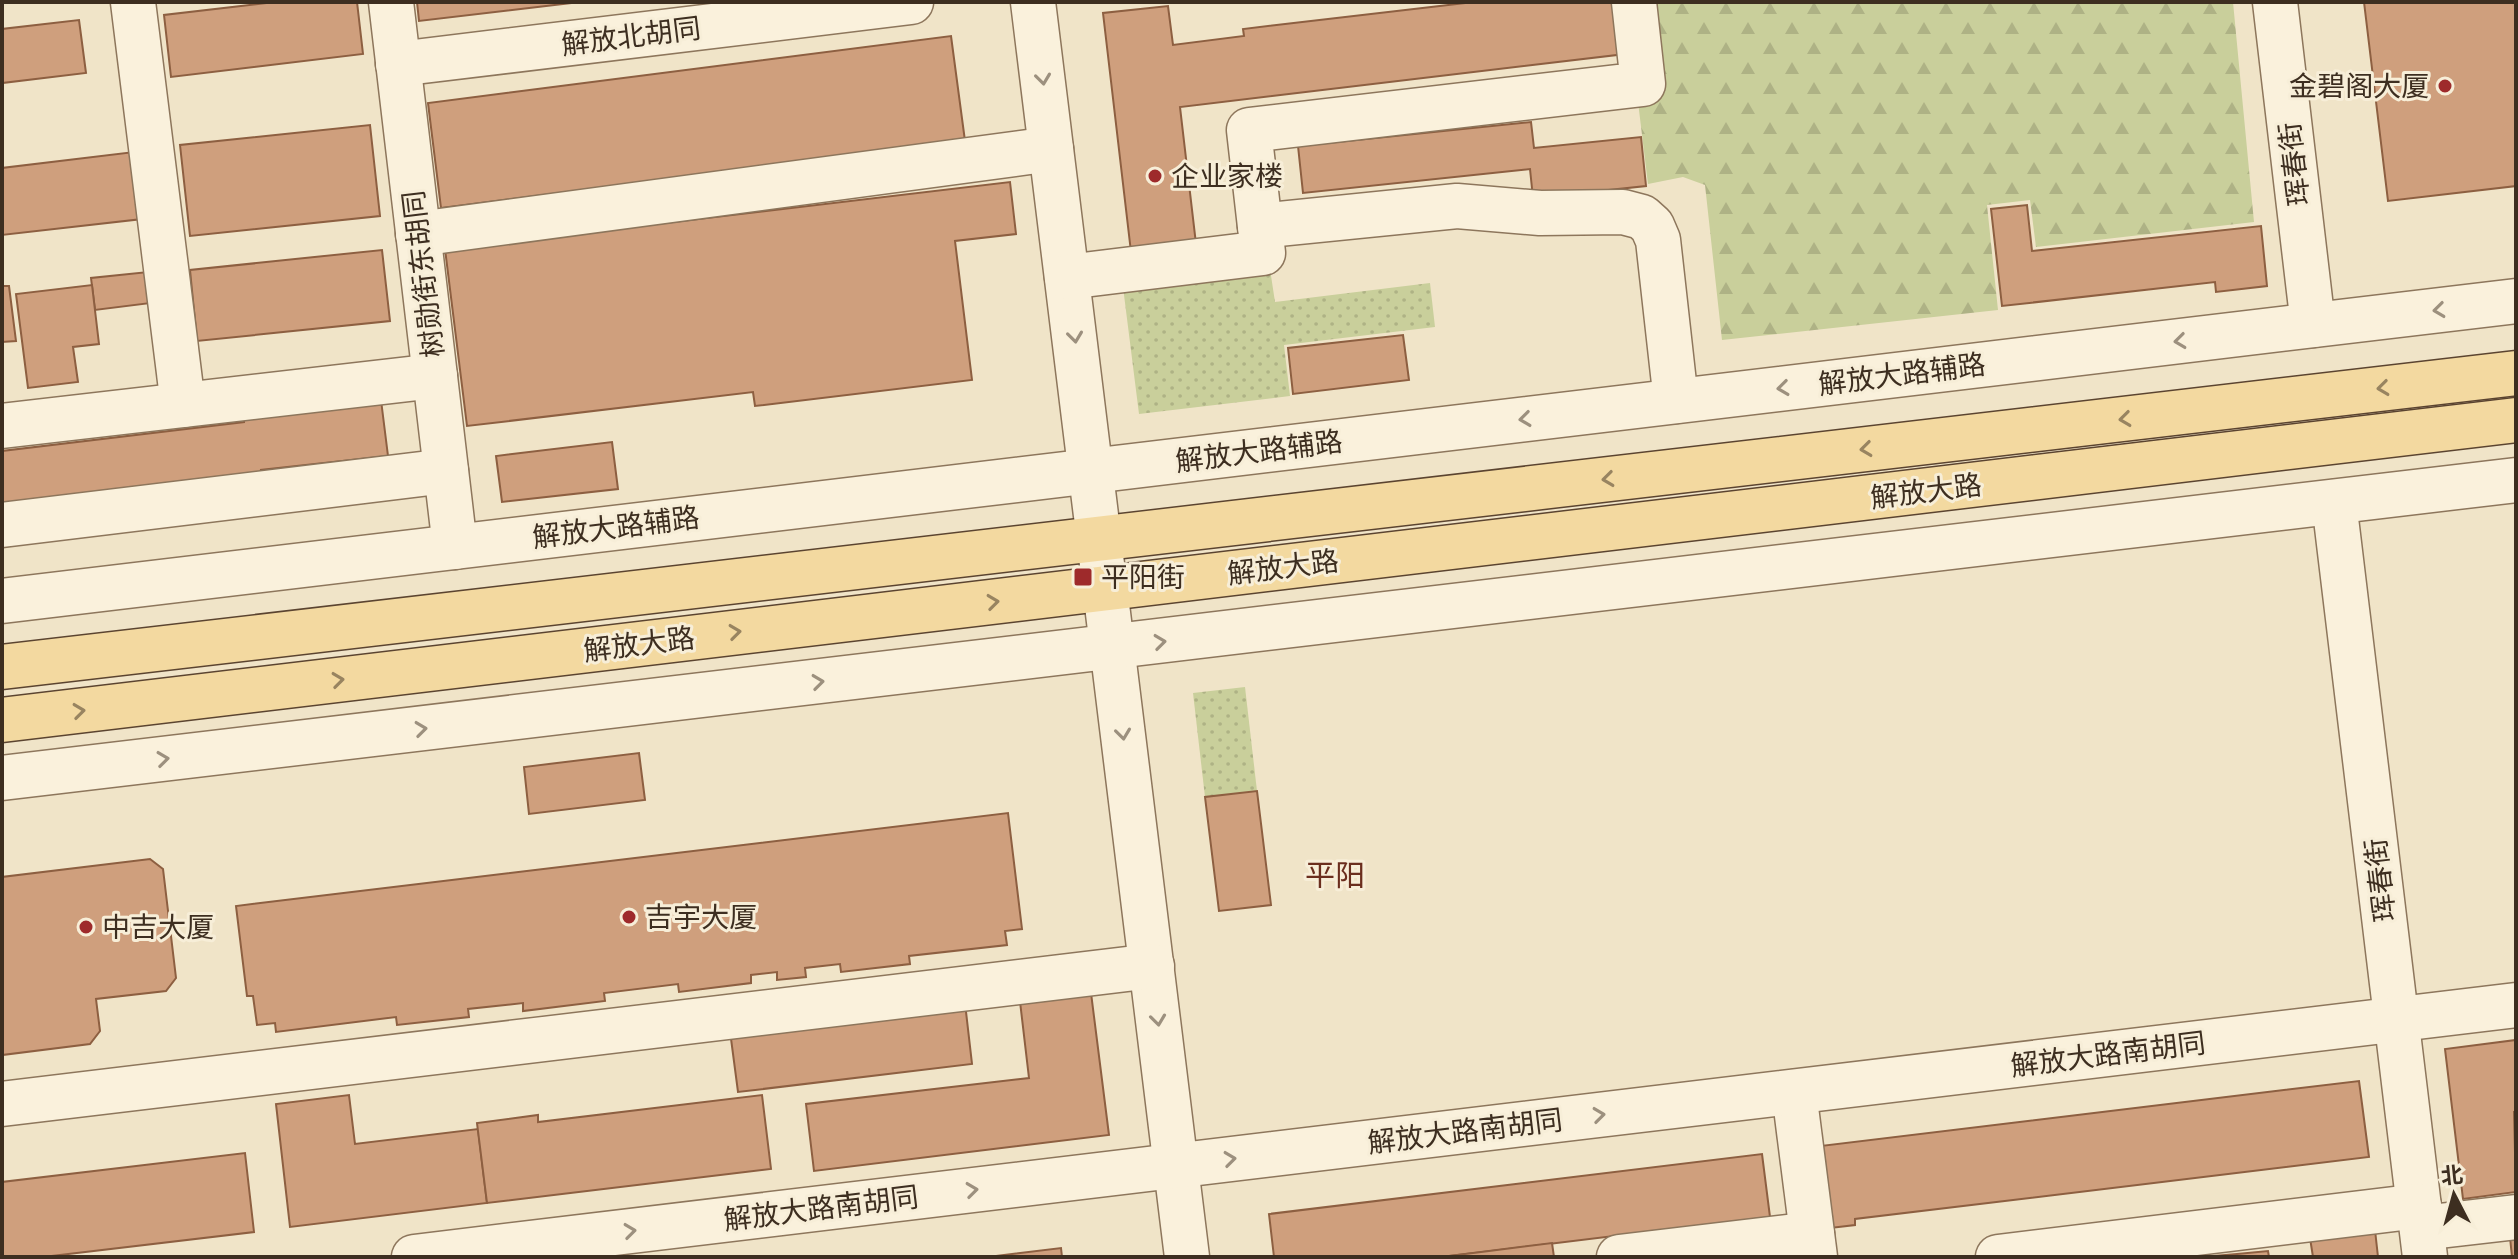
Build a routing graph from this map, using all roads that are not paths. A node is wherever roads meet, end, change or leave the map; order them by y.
1 (133, 2) edge
2 (391, 2) edge
3 (911, 2) edge
4 (1033, 2) edge
5 (1634, 2) edge
6 (2275, 2) edge
7 (398, 64) junction
8 (1051, 149) junction
9 (1260, 226) junction
10 (418, 234) junction
11 (1067, 277) junction
12 (2516, 301) edge
13 (2313, 325) junction
14 (2516, 373) edge
15 (435, 376) junction
16 (1676, 401) junction
17 (183, 405) junction
18 (2516, 420) edge
19 (2, 426) edge
20 (446, 471) junction
21 (1091, 471) junction
22 (2516, 480) edge
23 (2334, 502) junction
24 (2, 525) edge
25 (1099, 539) junction
26 (455, 547) junction
27 (1105, 588) junction
28 (2, 601) edge
29 (1113, 647) junction
30 (2, 667) edge
31 (2, 720) edge
32 (2, 778) edge
33 (1152, 966) junction
34 (2516, 1005) edge
35 (2396, 1019) junction
36 (1794, 1092) junction
37 (2, 1104) edge
38 (1176, 1166) junction
39 (2516, 1217) edge
40 (2422, 1230) edge
41 (2288, 1240) edge
42 (1814, 1245) edge
43 (578, 1247) edge
44 (414, 1257) edge
45 (1187, 1257) edge
46 (1619, 1257) edge
47 (1998, 1257) edge

1 - 17 street
2 - 7 street, 树勋街东胡同
3 - 7 street, 解放北胡同
4 -> 8 street
5 - 9 street
6 - 13 street, 珲春街
7 - 10 street, 树勋街东胡同
8 - 10 street
8 - 11 street
9 - 11 street
9 - 16 street
10 - 15 street, 树勋街东胡同
11 -> 21 street
12 -> 13 street, 解放大路辅路
13 -> 16 street, 解放大路辅路
14 -> 25 main road, 解放大路
15 - 17 street
15 - 20 street, 树勋街东胡同
16 -> 21 street, 解放大路辅路
17 - 19 street
18 - 27 main road, 解放大路
20 - 24 street
20 - 26 street, 树勋街东胡同
21 - 25 street
21 - 26 street, 解放大路辅路
22 - 23 street
29 -> 23 street
23 - 35 street, 珲春街
25 - 27 street
25 - 30 main road, 解放大路
26 - 28 street, 解放大路辅路
27 - 29 street
31 -> 27 main road, 解放大路
32 -> 29 street
29 -> 33 street
33 - 37 street
33 -> 38 street
34 - 35 street, 解放大路南胡同
35 - 36 street, 解放大路南胡同
35 - 40 street, 珲春街
38 -> 36 street, 解放大路南胡同
36 - 42 street
43 -> 38 street, 解放大路南胡同
38 - 45 street
39 - 40 street
40 - 41 street
41 - 47 street
42 - 46 street
43 - 44 street, 解放大路南胡同

